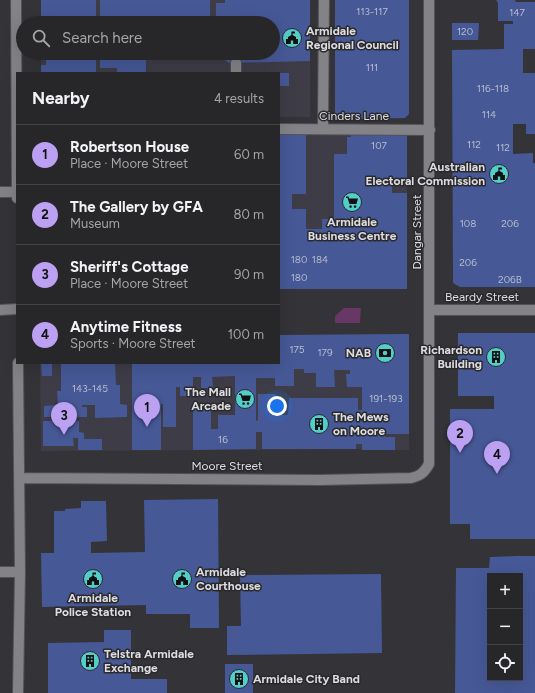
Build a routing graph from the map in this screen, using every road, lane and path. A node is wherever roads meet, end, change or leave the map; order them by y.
1 (16, 0) edge
2 (324, 0) edge
3 (429, 0) edge
4 (16, 16) edge
5 (16, 60) edge
6 (17, 72) edge
7 (280, 129) edge
8 (324, 129) junction
9 (430, 130) junction
10 (0, 192) edge
11 (16, 192) edge
12 (0, 310) edge
13 (16, 310) edge
14 (430, 310) junction
15 (535, 310) edge
16 (18, 364) edge
17 (429, 464) joint
18 (19, 478) junction
19 (0, 572) edge
20 (20, 572) junction
21 (18, 693) edge

1 - 4 street
2 - 8 street
3 - 9 street, Dangar Street
5 - 6 street
7 - 8 street, Cinders Lane
8 - 9 street, Cinders Lane
9 - 14 street, Dangar Street
10 - 11 street
12 - 13 street
14 - 15 street, Beardy Street
14 - 17 street, Dangar Street
16 - 18 street
17 - 18 street, Moore Street
18 - 20 street
19 - 20 street
20 - 21 street

